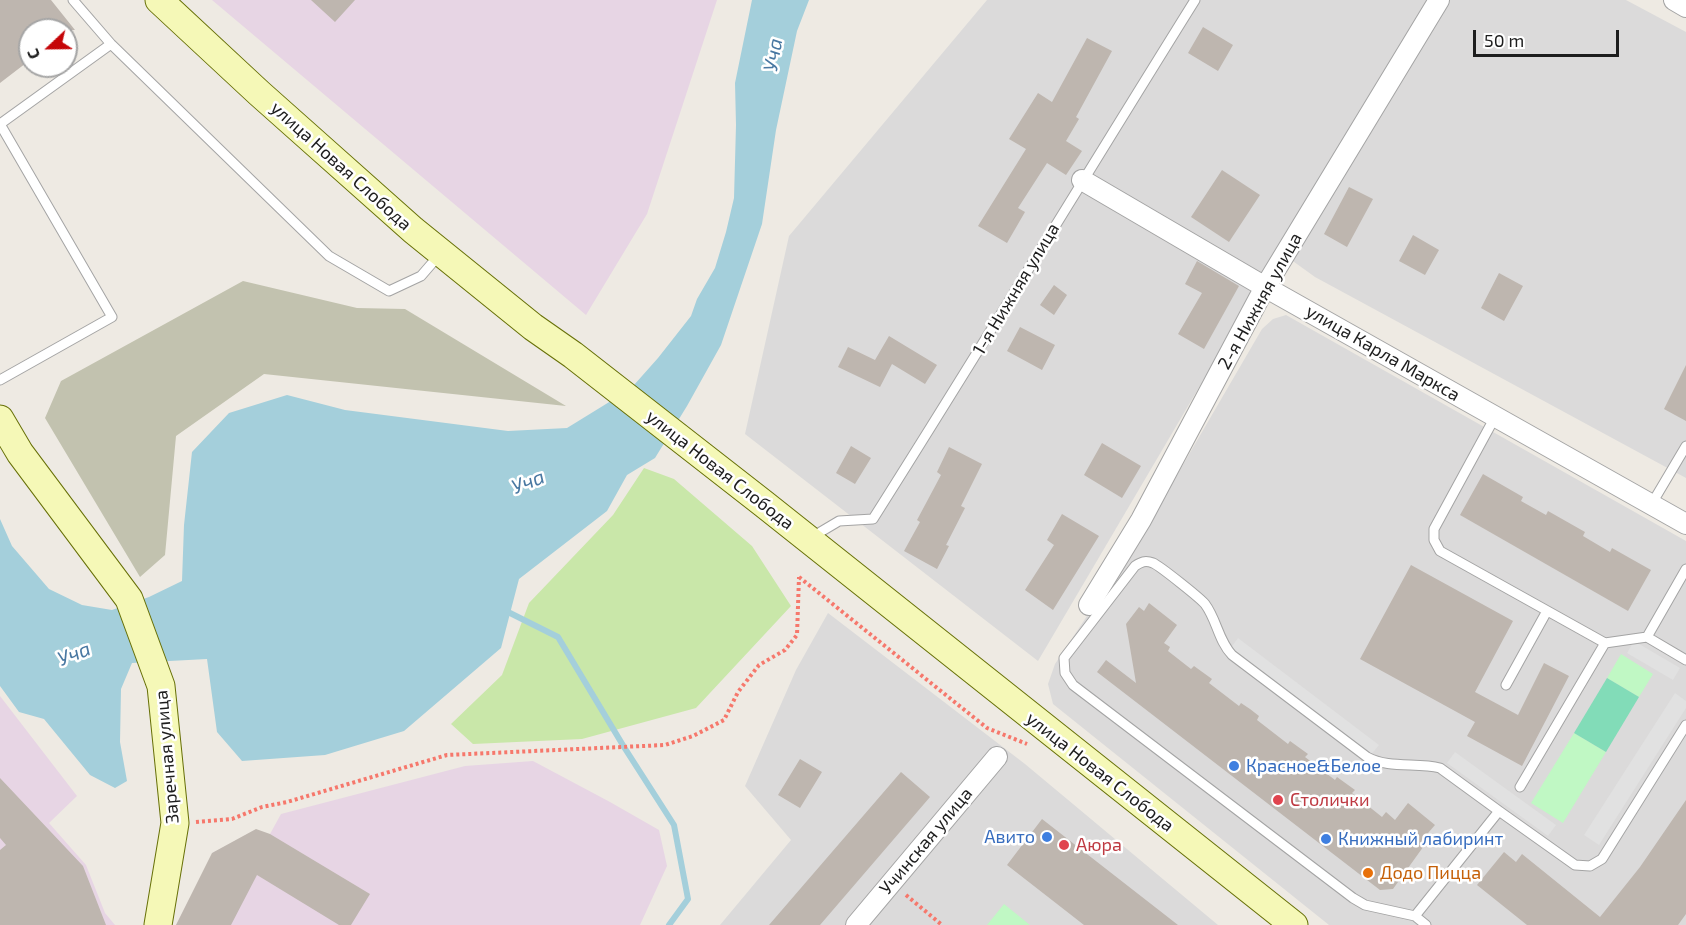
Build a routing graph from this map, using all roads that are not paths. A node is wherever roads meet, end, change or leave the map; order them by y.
1 (73, 0) edge
2 (159, 0) edge
3 (1195, 0) edge
4 (1439, 0) edge
5 (1674, 0) edge
6 (1686, 7) edge
7 (111, 44) junction
8 (1082, 180) junction
9 (441, 253) junction
10 (1265, 286) junction
11 (0, 380) edge
12 (1495, 417) junction
13 (0, 419) edge
14 (1686, 446) edge
15 (1651, 505) junction
16 (1686, 524) edge
17 (808, 539) junction
18 (1686, 569) edge
19 (1089, 606) dead end
20 (1547, 611) junction
21 (1647, 637) junction
22 (1605, 643) junction
23 (1686, 660) edge
24 (1506, 685) dead end
25 (1686, 725) edge
26 (997, 758) dead end
27 (1520, 787) dead end
28 (1498, 811) junction
29 (1415, 916) junction
30 (158, 925) edge
31 (856, 925) edge
32 (1293, 925) edge
33 (1426, 925) edge

1 - 7 lane
2 - 9 main road, улица Новая Слобода
3 - 8 lane, 1-я Нижняя улица
4 - 10 street, 2-я Нижняя улица
5 - 6 street
7 - 9 lane
7 - 11 lane
8 - 10 street, улица Карла Маркса
8 - 17 lane, 1-я Нижняя улица
9 - 17 main road, улица Новая Слобода
10 - 12 street, улица Карла Маркса
10 - 19 street, 2-я Нижняя улица
12 - 15 street, улица Карла Маркса
12 - 20 lane
13 - 30 main road, Заречная улица
14 - 15 lane
15 - 16 street, улица Карла Маркса
17 - 32 main road, улица Новая Слобода
18 - 21 lane
20 - 22 lane
20 - 24 lane
21 - 22 lane
21 - 23 lane
22 - 27 lane
25 - 28 lane
26 - 31 street, Учинская улица
28 - 29 lane
28 - 29 lane
29 - 33 lane

